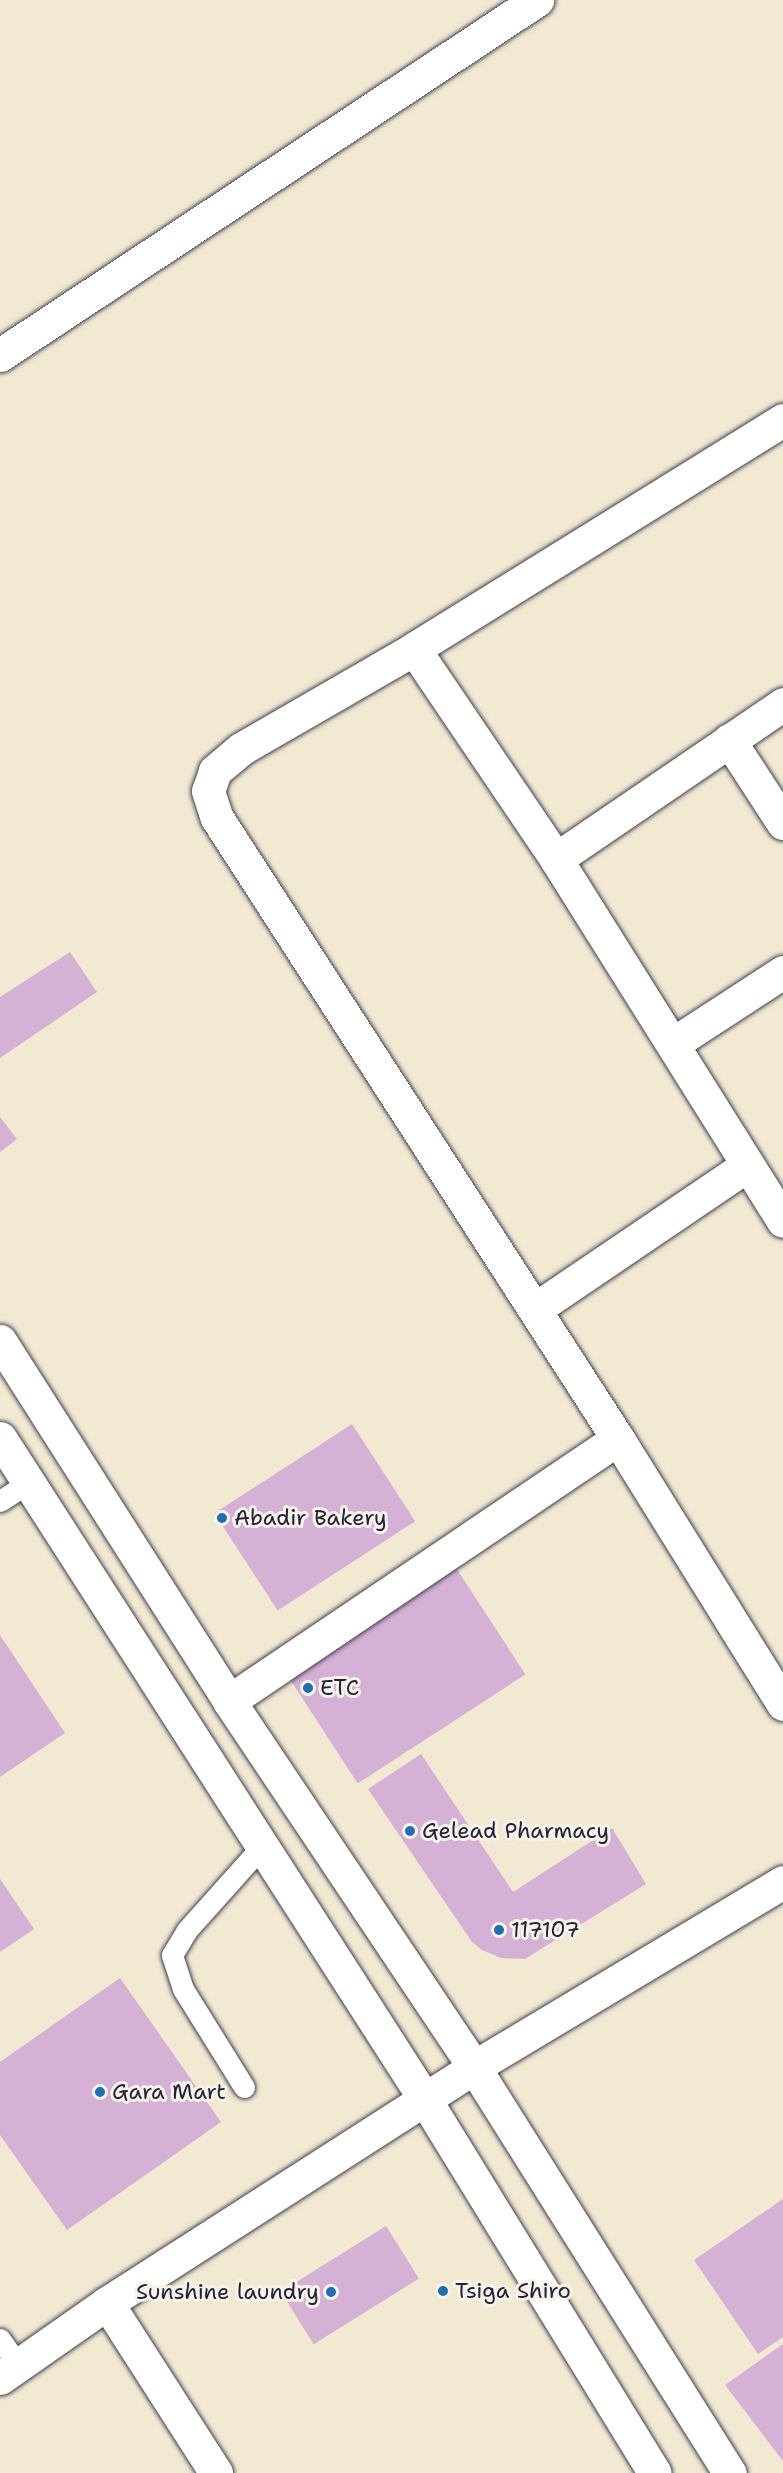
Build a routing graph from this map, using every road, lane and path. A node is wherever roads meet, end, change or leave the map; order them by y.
1 (537, 0) edge
2 (0, 355) edge
3 (783, 420) edge
4 (414, 649) junction
5 (783, 705) edge
6 (729, 740) junction
7 (783, 823) edge
8 (556, 859) junction
9 (783, 972) edge
10 (675, 1043) junction
11 (748, 1165) junction
12 (783, 1221) edge
13 (535, 1309) junction
14 (0, 1341) edge
15 (0, 1438) edge
16 (618, 1440) junction
17 (29, 1482) junction
18 (0, 1501) edge
19 (229, 1701) junction
20 (783, 1704) edge
21 (262, 1846) junction
22 (783, 1882) edge
23 (474, 2067) junction
24 (244, 2087) dead end
25 (424, 2098) junction
26 (107, 2303) junction
27 (6, 2360) edge
28 (216, 2473) edge
29 (655, 2473) edge
30 (730, 2473) edge

1 - 2 street
3 - 4 street
4 - 8 street
4 - 13 street
5 - 6 street
6 - 7 street
6 - 8 street
8 - 10 street
9 - 10 street
10 - 11 street
11 - 12 street
11 - 13 street
13 - 16 street
14 - 19 street
15 - 17 street
16 - 19 street
16 - 20 street
17 - 18 lane
17 - 21 street
19 - 23 street
21 - 24 lane
21 - 25 street
22 - 23 street
23 - 25 street
23 - 30 street
25 - 26 street
25 - 29 street
26 - 27 street
26 - 28 street

